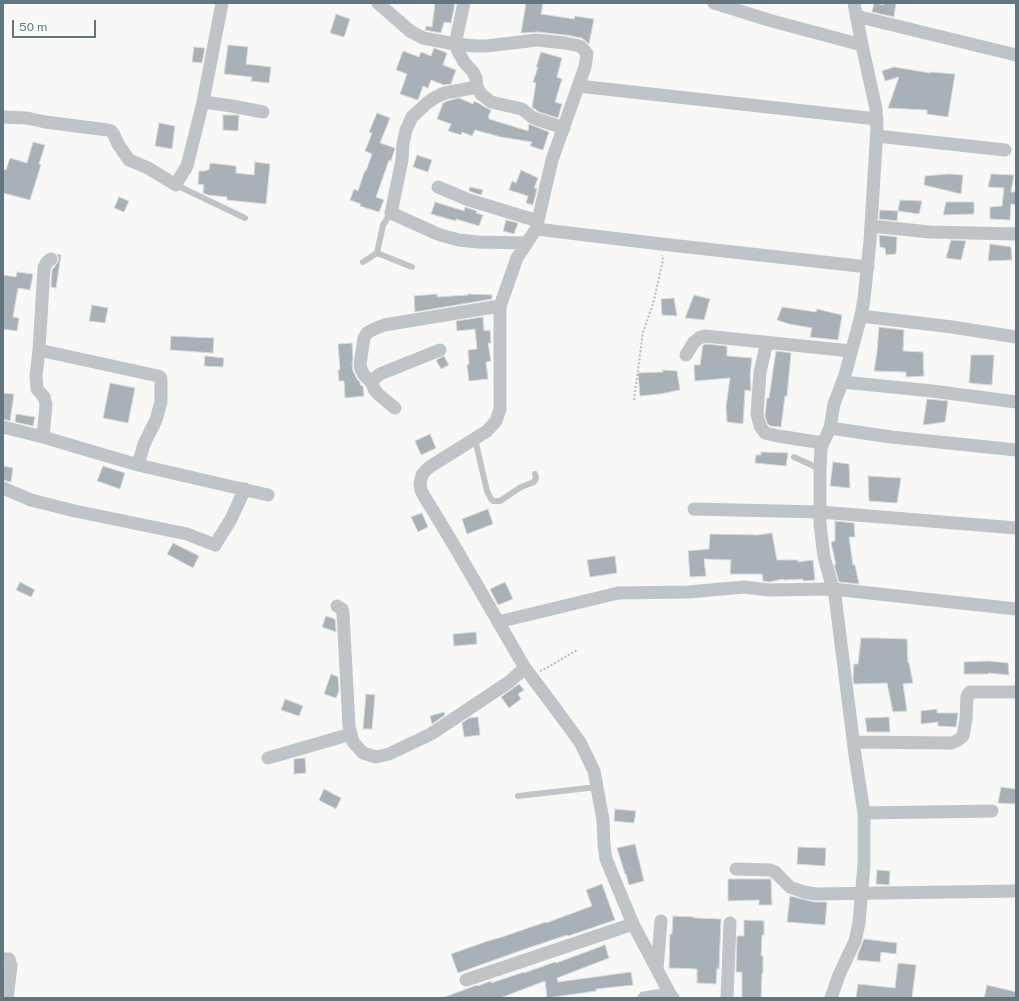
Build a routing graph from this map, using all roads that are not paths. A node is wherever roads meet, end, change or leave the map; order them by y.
1 (222, 3) edge
2 (378, 3) edge
3 (464, 3) edge
4 (714, 3) edge
5 (854, 3) edge
6 (856, 16) junction
7 (455, 44) junction
8 (862, 45) junction
9 (1016, 55) edge
10 (578, 86) junction
11 (477, 87) junction
12 (203, 102) junction
13 (263, 112) dead end
14 (3, 117) edge
15 (877, 119) junction
16 (564, 128) junction
17 (877, 136) junction
18 (1005, 150) dead end
19 (176, 185) junction
20 (438, 187) dead end
21 (391, 213) junction
22 (245, 218) dead end
23 (537, 225) junction
24 (871, 226) junction
25 (1016, 234) edge
26 (527, 243) junction
27 (377, 253) junction
28 (51, 259) dead end
29 (363, 262) dead end
30 (868, 266) junction
31 (412, 267) dead end
32 (500, 306) junction
33 (861, 316) junction
34 (1016, 337) edge
35 (767, 342) junction
36 (39, 350) junction
37 (440, 350) dead end
38 (851, 351) junction
39 (686, 355) dead end
40 (843, 382) junction
41 (372, 383) junction
42 (1016, 402) edge
43 (395, 408) dead end
44 (3, 427) edge
45 (830, 428) junction
46 (43, 437) junction
47 (475, 439) junction
48 (823, 443) junction
49 (1016, 450) edge
50 (794, 457) dead end
51 (138, 465) junction
52 (820, 469) junction
53 (534, 474) dead end
54 (3, 488) edge
55 (245, 489) junction
56 (268, 495) dead end
57 (694, 509) dead end
58 (820, 512) junction
59 (1016, 528) edge
60 (833, 589) junction
61 (337, 606) dead end
62 (1016, 608) edge
63 (498, 622) junction
64 (527, 672) junction
65 (1016, 692) edge
66 (351, 734) junction
67 (854, 742) junction
68 (268, 758) dead end
69 (597, 787) junction
70 (518, 796) dead end
71 (992, 811) dead end
72 (864, 813) junction
73 (736, 869) dead end
74 (1016, 891) edge
75 (861, 893) junction
76 (661, 921) dead end
77 (730, 923) dead end
78 (633, 924) junction
79 (3, 959) edge
80 (657, 969) junction
81 (466, 980) dead end
82 (671, 996) edge
83 (7, 998) edge
84 (644, 998) edge
85 (727, 998) edge
86 (831, 998) edge

1 - 12 street
2 - 7 street
3 - 7 street
4 - 8 street
5 - 6 street
6 - 8 street
6 - 9 street
7 - 10 street
7 - 11 street
8 - 15 street
10 - 15 street
10 - 16 street
11 - 16 street
11 - 21 street
12 - 13 street
12 - 19 street
14 - 19 street
15 - 17 street
16 - 23 street
17 - 18 street
17 - 24 street
19 - 22 lane
20 - 23 street
21 - 26 street
21 - 27 lane
23 - 26 street
23 - 30 street
24 - 25 street
24 - 30 street
26 - 32 street
27 - 29 lane
27 - 31 lane
28 - 36 street
30 - 33 street
32 - 41 street
32 - 47 street
33 - 34 street
33 - 38 street
35 - 38 street
35 - 39 street
35 - 48 street
36 - 46 street
36 - 51 street
37 - 41 street
38 - 40 street
40 - 42 street
40 - 45 street
41 - 43 street
44 - 46 street
45 - 48 street
45 - 49 street
46 - 51 street
47 - 53 lane
47 - 63 street
48 - 52 street
50 - 52 lane
51 - 55 street
52 - 58 street
54 - 55 street
55 - 56 street
57 - 58 street
58 - 59 street
58 - 60 street
60 - 62 street
60 - 63 street
60 - 67 street
61 - 66 street
63 - 64 street
64 - 66 street
64 - 69 street
65 - 67 street
66 - 68 street
67 - 72 street
69 - 70 lane
69 - 78 street
71 - 72 street
72 - 75 street
73 - 75 street
74 - 75 street
75 - 86 street
76 - 80 street
77 - 85 street
78 - 80 street
78 - 81 street
79 - 83 street
80 - 82 street
82 - 84 street

